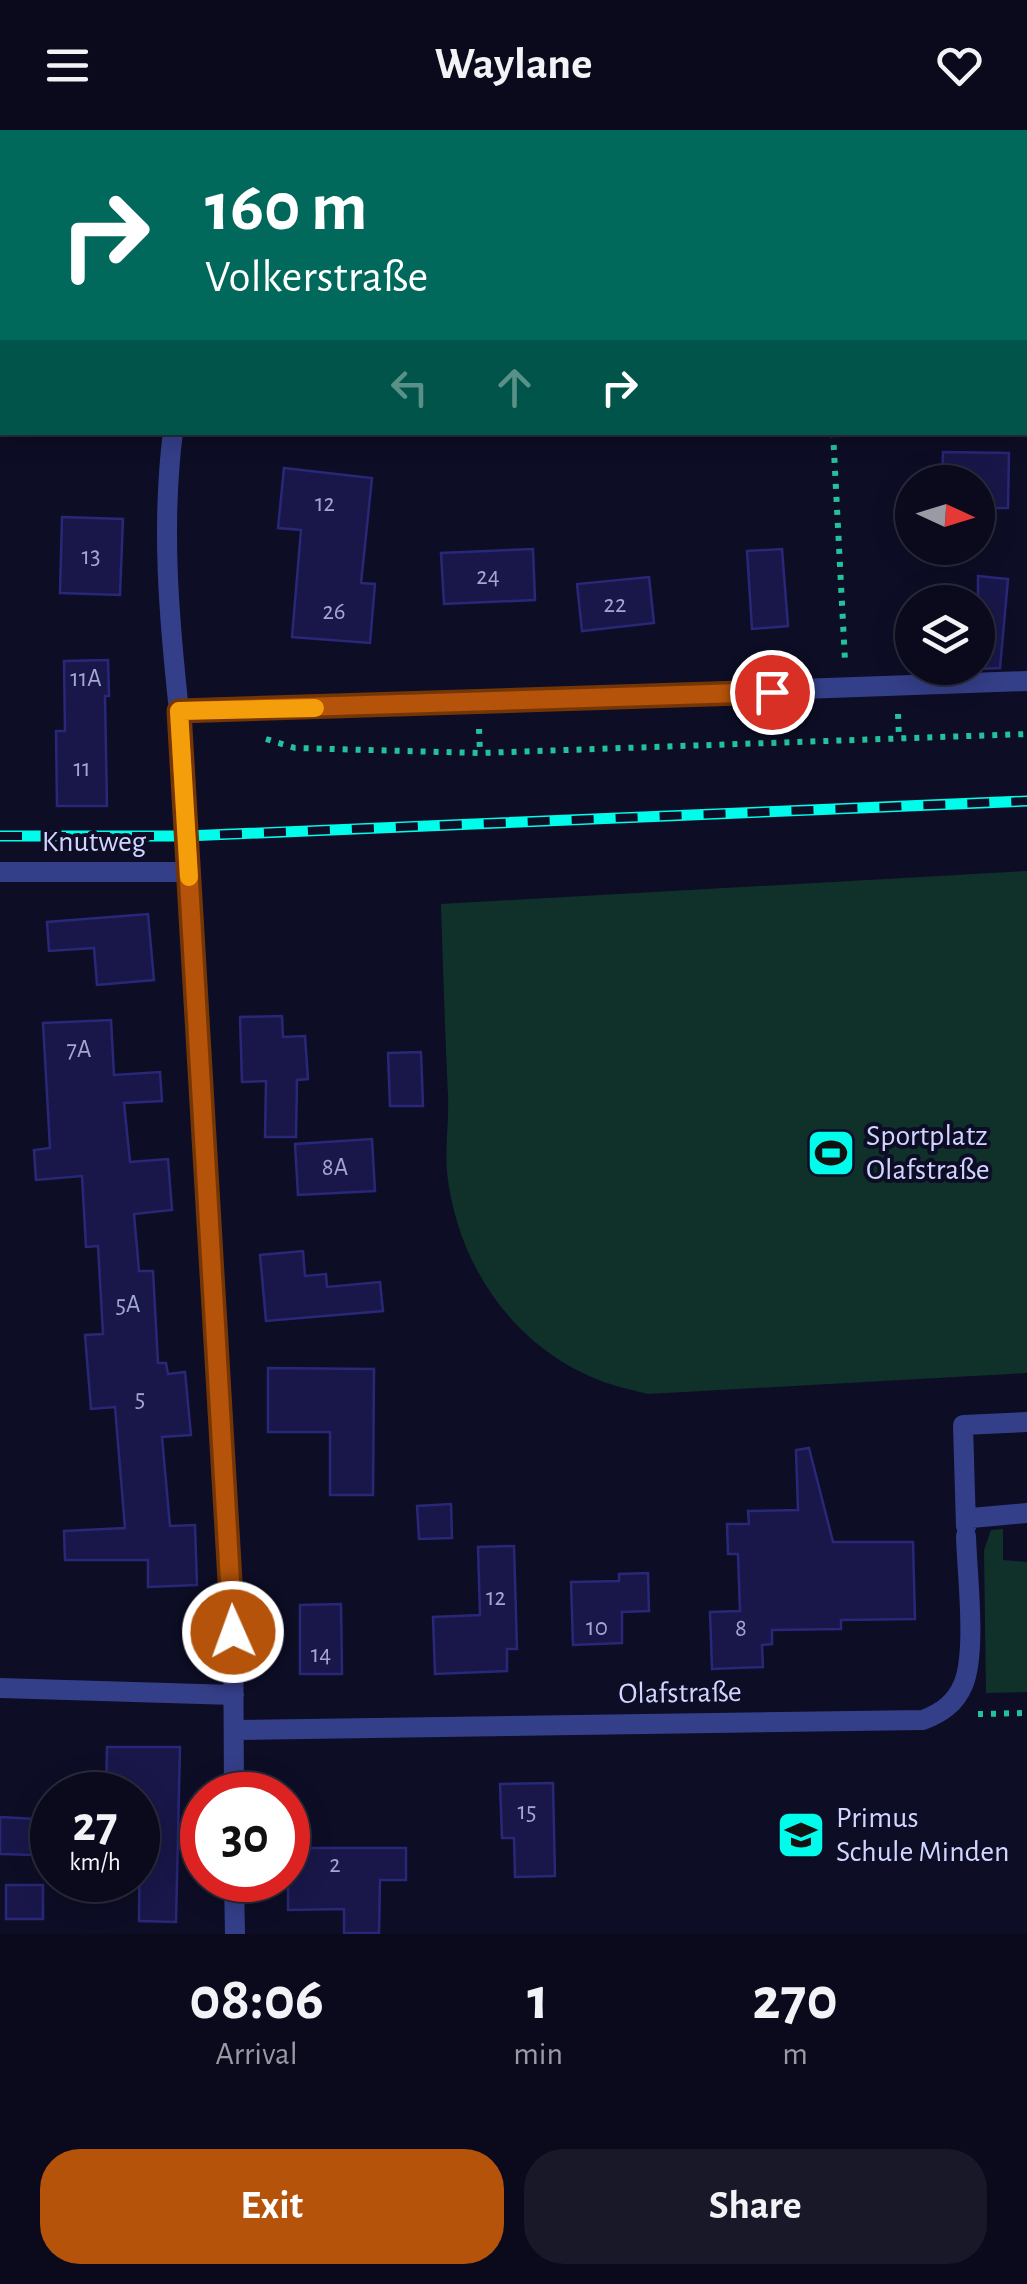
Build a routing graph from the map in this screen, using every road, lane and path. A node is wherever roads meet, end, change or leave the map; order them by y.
1 (173, 435) edge
2 (834, 435) edge
3 (1027, 681) edge
4 (846, 690) junction
5 (179, 711) junction
6 (242, 711) junction
7 (1027, 734) edge
8 (0, 872) edge
9 (189, 872) junction
10 (1027, 1422) edge
11 (1027, 1513) edge
12 (966, 1536) dead end
13 (0, 1688) edge
14 (234, 1695) junction
15 (234, 1730) junction
16 (234, 1772) edge
17 (234, 1902) edge
18 (235, 1934) edge

1 - 5 street
2 - 4 path
3 - 4 street
4 - 6 street
5 - 6 street
5 - 9 street
6 - 7 path
8 - 9 street, Knutweg
9 - 14 street
10 - 11 street
12 - 15 street, Olafstraße
13 - 14 street
14 - 15 street
15 - 16 street
17 - 18 street

